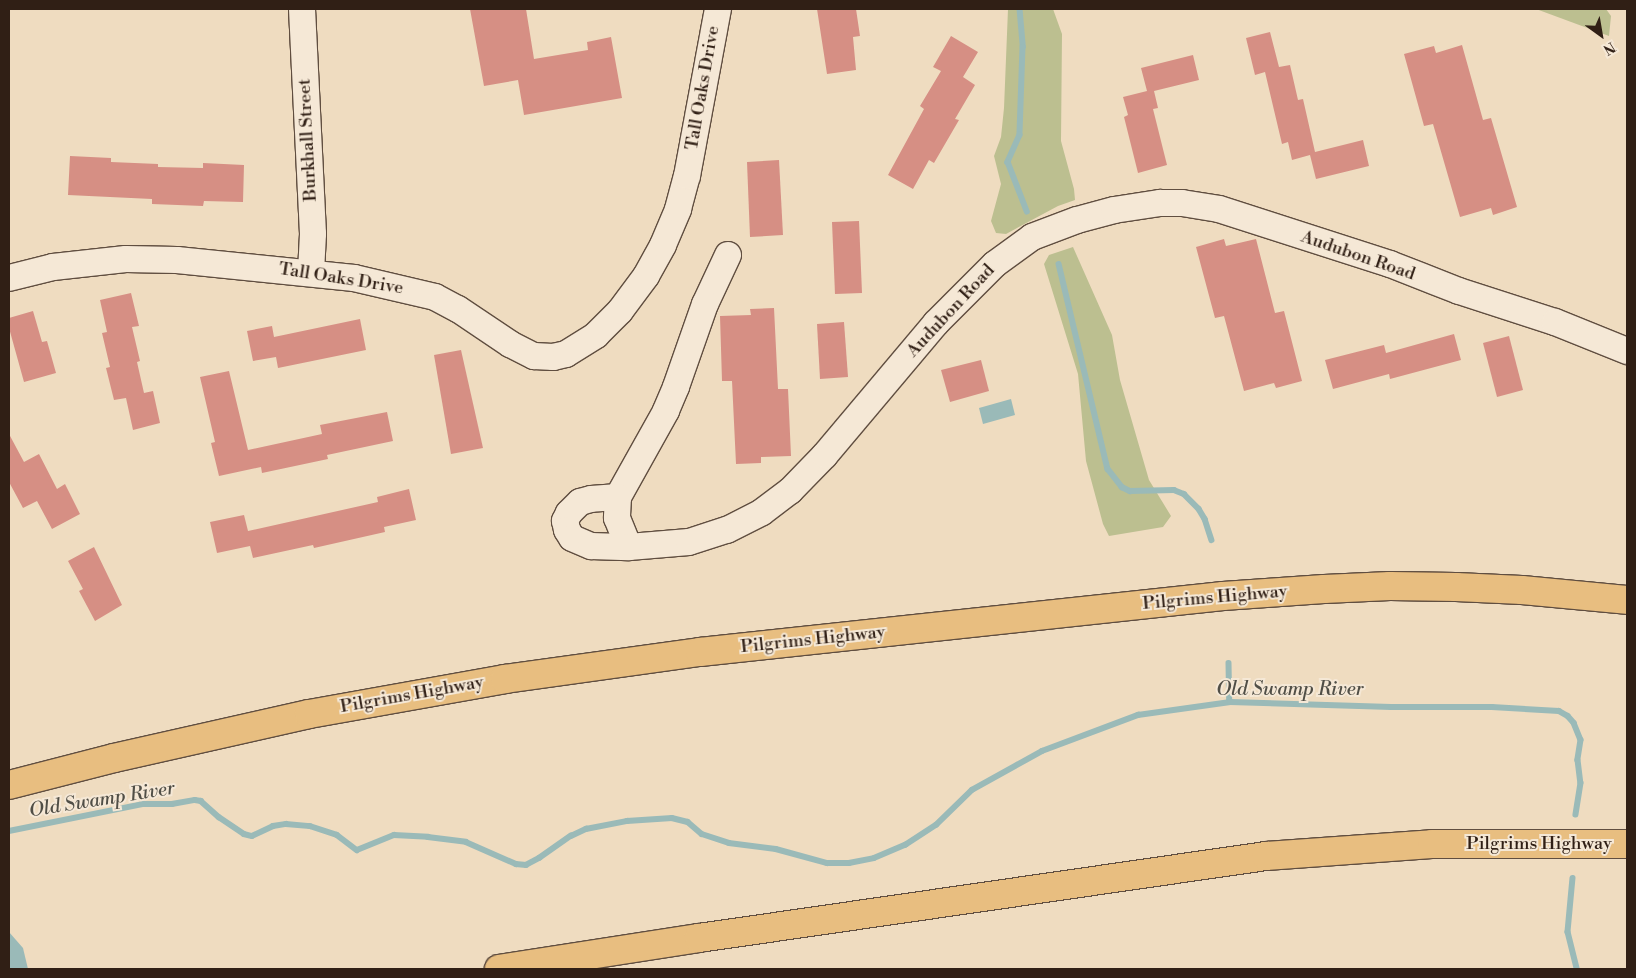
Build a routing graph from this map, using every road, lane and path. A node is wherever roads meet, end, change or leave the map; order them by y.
1 (302, 9) edge
2 (718, 9) edge
3 (728, 255) dead end
4 (311, 272) junction
5 (9, 278) edge
6 (1627, 351) edge
7 (618, 497) junction
8 (629, 547) junction
9 (1627, 600) edge
10 (9, 785) edge
11 (1627, 844) edge
12 (499, 969) edge

1 - 4 street, Burkhall Street
2 - 4 street, Tall Oaks Drive
3 - 7 street
4 - 5 street, Tall Oaks Drive
6 - 8 street, Audubon Road
7 - 8 street
7 - 8 street, Audubon Road
9 - 10 highway, Pilgrims Highway
11 - 12 highway, Pilgrims Highway

